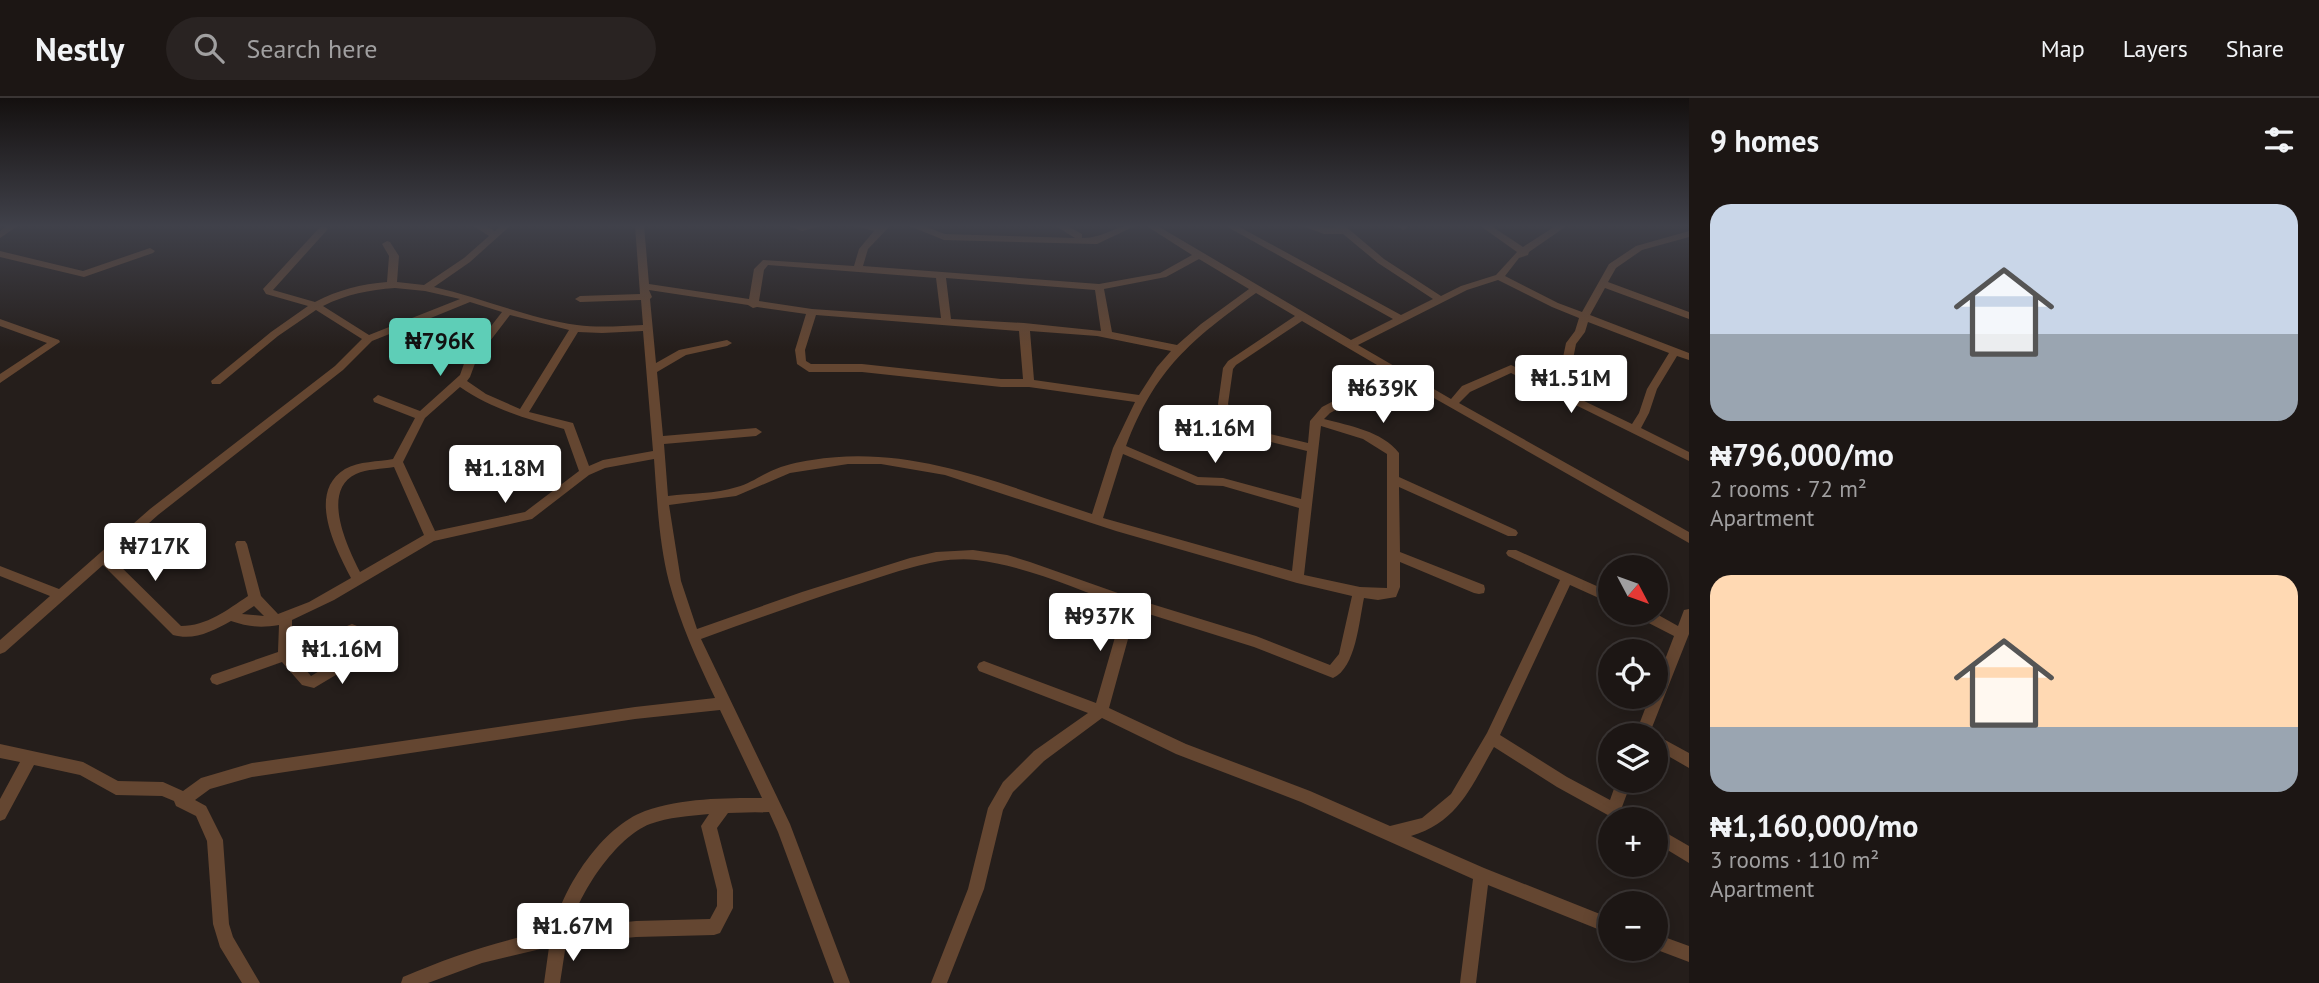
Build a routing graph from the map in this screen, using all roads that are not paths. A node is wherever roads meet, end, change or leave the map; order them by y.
1 (52, 266) edge
2 (106, 266) edge
3 (289, 266) edge
4 (393, 266) edge
5 (458, 266) edge
6 (643, 266) edge
7 (761, 266) edge
8 (817, 266) edge
9 (1179, 266) edge
10 (1218, 266) edge
11 (1304, 266) edge
12 (1389, 266) edge
13 (1507, 266) edge
14 (1612, 266) edge
15 (858, 268) joint
16 (941, 276) junction
17 (1499, 277) junction
18 (392, 284) junction
19 (1603, 284) junction
20 (1099, 287) junction
21 (426, 288) junction
22 (1255, 289) junction
23 (646, 291) junction
24 (580, 299) dead end
25 (467, 300) junction
26 (1441, 300) junction
27 (315, 305) junction
28 (753, 305) junction
29 (507, 312) junction
30 (812, 312) junction
31 (1689, 316) edge
32 (1301, 317) junction
33 (1586, 318) junction
34 (1402, 320) junction
35 (412, 321) junction
36 (0, 322) edge
37 (946, 322) junction
38 (1024, 326) junction
39 (575, 328) junction
40 (648, 328) junction
41 (1107, 335) junction
42 (368, 339) junction
43 (727, 342) dead end
44 (1350, 345) junction
45 (1181, 349) junction
46 (1675, 352) junction
47 (472, 357) junction
48 (1689, 357) edge
49 (652, 370) junction
50 (1396, 373) junction
51 (0, 379) edge
52 (216, 381) dead end
53 (460, 382) junction
54 (1029, 383) junction
55 (1549, 386) junction
56 (378, 399) dead end
57 (1140, 399) junction
58 (1452, 404) junction
59 (522, 414) junction
60 (421, 416) junction
61 (1315, 421) junction
62 (1634, 429) junction
63 (756, 432) dead end
64 (658, 447) junction
65 (1119, 448) junction
66 (1310, 448) junction
67 (1689, 457) edge
68 (397, 462) junction
69 (585, 472) junction
70 (1395, 480) junction
71 (663, 501) junction
72 (1304, 505) junction
73 (1096, 520) junction
74 (1512, 533) dead end
75 (431, 537) junction
76 (1689, 538) edge
77 (241, 544) dead end
78 (1512, 553) dead end
79 (1394, 554) junction
80 (103, 557) junction
81 (0, 571) edge
82 (1297, 578) junction
83 (1567, 578) junction
84 (358, 580) junction
85 (1479, 589) dead end
86 (1598, 592) edge
87 (1359, 594) junction
88 (61, 596) junction
89 (255, 598) junction
90 (1131, 604) junction
91 (1689, 614) edge
92 (230, 615) junction
93 (281, 618) junction
94 (1665, 625) edge
95 (352, 630) dead end
96 (1682, 634) junction
97 (693, 636) junction
98 (0, 648) edge
99 (285, 655) junction
100 (985, 667) dead end
101 (217, 679) dead end
102 (726, 703) junction
103 (1101, 711) junction
104 (1647, 723) edge
105 (1492, 738) junction
106 (1668, 749) edge
107 (0, 751) edge
108 (30, 758) junction
109 (1689, 761) edge
110 (181, 801) junction
111 (774, 805) junction
112 (723, 807) junction
113 (1610, 807) edge
114 (0, 814) edge
115 (1390, 834) junction
116 (1668, 842) edge
117 (1689, 855) edge
118 (1481, 875) junction
119 (1598, 921) edge
120 (557, 940) junction
121 (1668, 946) edge
122 (1689, 954) edge
123 (252, 983) edge
124 (409, 983) edge
125 (552, 983) edge
126 (844, 983) edge
127 (939, 983) edge
128 (1468, 983) edge

1 - 2 street
3 - 27 street
4 - 18 street
5 - 21 street
6 - 23 street
7 - 28 street
8 - 15 street
9 - 20 street
10 - 22 street
11 - 34 street
12 - 26 street
13 - 17 street
14 - 19 street
15 - 16 street
16 - 20 street
16 - 37 street
17 - 26 street
17 - 33 street
18 - 21 street
18 - 27 street
19 - 31 street
19 - 33 street
20 - 41 street
21 - 25 street
22 - 32 street
22 - 45 street
23 - 24 street
23 - 28 street
23 - 40 street
25 - 29 street
25 - 35 street
26 - 34 street
27 - 42 street
27 - 52 street
28 - 30 street
29 - 39 street
29 - 47 street
30 - 37 street
30 - 54 street
32 - 44 street
32 - 66 street
33 - 46 street
33 - 55 street
34 - 44 street
35 - 42 street
35 - 47 street
36 - 51 street
37 - 38 street
38 - 41 street
38 - 54 street
39 - 40 street
39 - 59 street
40 - 49 street
41 - 45 street
42 - 80 street
43 - 49 street
44 - 50 street
45 - 57 street
46 - 48 street
46 - 62 street
47 - 53 street
49 - 64 street
50 - 58 street
50 - 61 street
53 - 59 street
53 - 60 street
54 - 57 street
55 - 58 street
55 - 62 street
56 - 60 street
57 - 65 street
58 - 76 street
59 - 69 street
60 - 68 street
61 - 66 street
61 - 70 street
62 - 67 street
63 - 64 street
64 - 69 street
64 - 71 street
65 - 72 street
65 - 73 street
66 - 72 street
68 - 75 street
68 - 84 street
69 - 75 street
70 - 74 street
70 - 79 street
71 - 73 street
71 - 97 street
72 - 82 street
73 - 82 street
75 - 84 street
77 - 89 street
78 - 83 street
79 - 85 street
79 - 87 street
80 - 88 street
80 - 92 street
81 - 88 street
82 - 87 street
83 - 86 street
83 - 105 street
84 - 93 street
87 - 90 street
88 - 98 street
89 - 92 street
89 - 93 street
90 - 97 street
90 - 103 street
91 - 96 street
92 - 93 street
93 - 99 street
94 - 96 street
95 - 99 street
96 - 104 street
97 - 102 street
99 - 101 street
100 - 103 street
102 - 110 street
102 - 111 street
103 - 115 street
103 - 127 street
105 - 113 street
105 - 115 street
106 - 109 street
107 - 108 street
108 - 110 street
108 - 114 street
110 - 123 street
111 - 112 street
111 - 126 street
112 - 120 street
112 - 120 street
115 - 118 street
116 - 117 street
118 - 119 street
118 - 128 street
120 - 124 street
120 - 125 street
121 - 122 street

